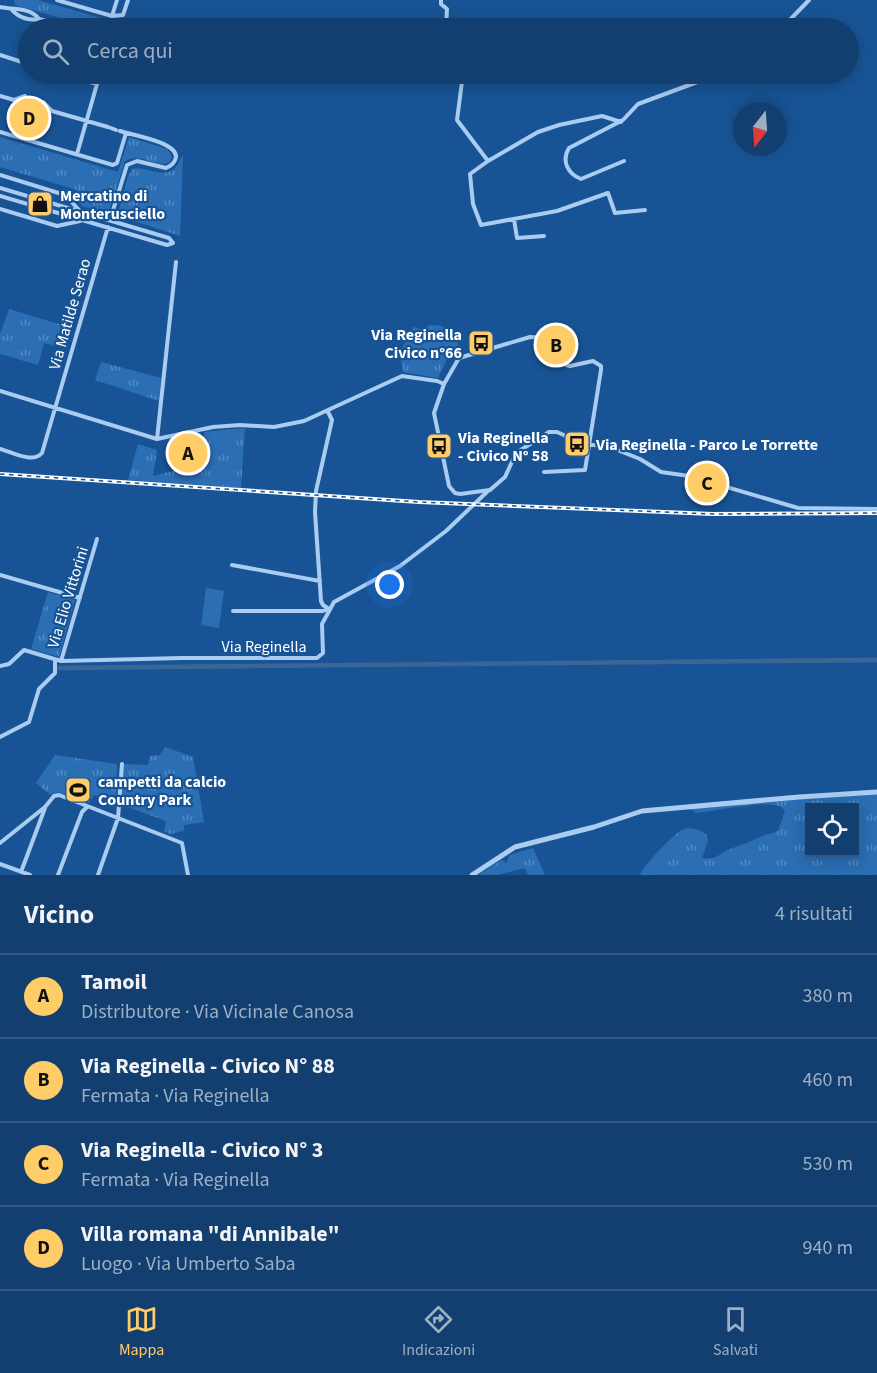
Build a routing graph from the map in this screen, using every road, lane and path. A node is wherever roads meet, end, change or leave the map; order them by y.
1 (57, 0) edge
2 (117, 0) edge
3 (128, 0) edge
4 (441, 0) edge
5 (809, 0) edge
6 (0, 7) edge
7 (112, 16) junction
8 (27, 18) edge
9 (447, 18) edge
10 (792, 18) edge
11 (0, 55) edge
12 (18, 61) edge
13 (97, 84) edge
14 (462, 84) edge
15 (692, 84) edge
16 (0, 96) edge
17 (25, 96) dead end
18 (43, 102) dead end
19 (86, 121) junction
20 (621, 122) junction
21 (116, 130) junction
22 (0, 132) edge
23 (77, 154) junction
24 (489, 160) junction
25 (624, 161) dead end
26 (0, 175) edge
27 (0, 188) edge
28 (0, 196) edge
29 (0, 209) edge
30 (645, 210) dead end
31 (81, 212) junction
32 (514, 219) junction
33 (83, 220) junction
34 (111, 220) junction
35 (108, 227) junction
36 (544, 236) dead end
37 (176, 262) dead end
38 (444, 384) junction
39 (0, 391) edge
40 (54, 408) junction
41 (327, 412) junction
42 (157, 439) junction
43 (590, 444) junction
44 (0, 449) edge
45 (544, 472) dead end
46 (490, 490) junction
47 (877, 509) edge
48 (97, 539) dead end
49 (232, 565) dead end
50 (0, 575) edge
51 (320, 581) junction
52 (80, 598) junction
53 (329, 609) junction
54 (234, 611) dead end
55 (57, 662) junction
56 (0, 666) edge
57 (0, 737) edge
58 (122, 764) dead end
59 (877, 792) edge
60 (88, 806) junction
61 (45, 807) junction
62 (118, 818) junction
63 (0, 843) edge
64 (0, 864) edge
65 (21, 872) junction
66 (30, 875) edge
67 (58, 875) edge
68 (98, 875) edge
69 (188, 875) edge
70 (472, 875) edge

1 - 7 street
2 - 7 street
3 - 7 street
4 - 9 street
5 - 10 street
6 - 8 street
11 - 12 street
13 - 19 street
14 - 24 street
15 - 20 street
16 - 17 street
18 - 19 street
19 - 21 street
19 - 23 street
20 - 24 street
20 - 25 street
21 - 23 street
21 - 34 street
22 - 23 street
24 - 32 street
26 - 31 street
27 - 31 street
28 - 33 street
29 - 33 street
30 - 32 street
31 - 34 street
32 - 36 street
33 - 35 street
34 - 35 street
35 - 40 street, Via Matilde Serao
37 - 42 street
38 - 41 street
38 - 43 street
38 - 46 street
39 - 40 street
40 - 42 street
40 - 44 street, Via Matilde Serao
41 - 42 street
41 - 51 street
43 - 45 street
43 - 46 street
43 - 47 street
46 - 53 street
48 - 52 street, Via Elio Vittorini
49 - 51 street
50 - 52 street
51 - 53 street
52 - 55 street, Via Elio Vittorini
53 - 54 street
53 - 55 street, Via Reginella
55 - 56 street, Via Reginella
55 - 57 street, Via Elio Vittorini
58 - 62 street
59 - 70 street
60 - 61 street
60 - 62 street
60 - 67 street
61 - 63 street
61 - 65 street
62 - 68 street
62 - 69 street
64 - 65 street
65 - 66 street

